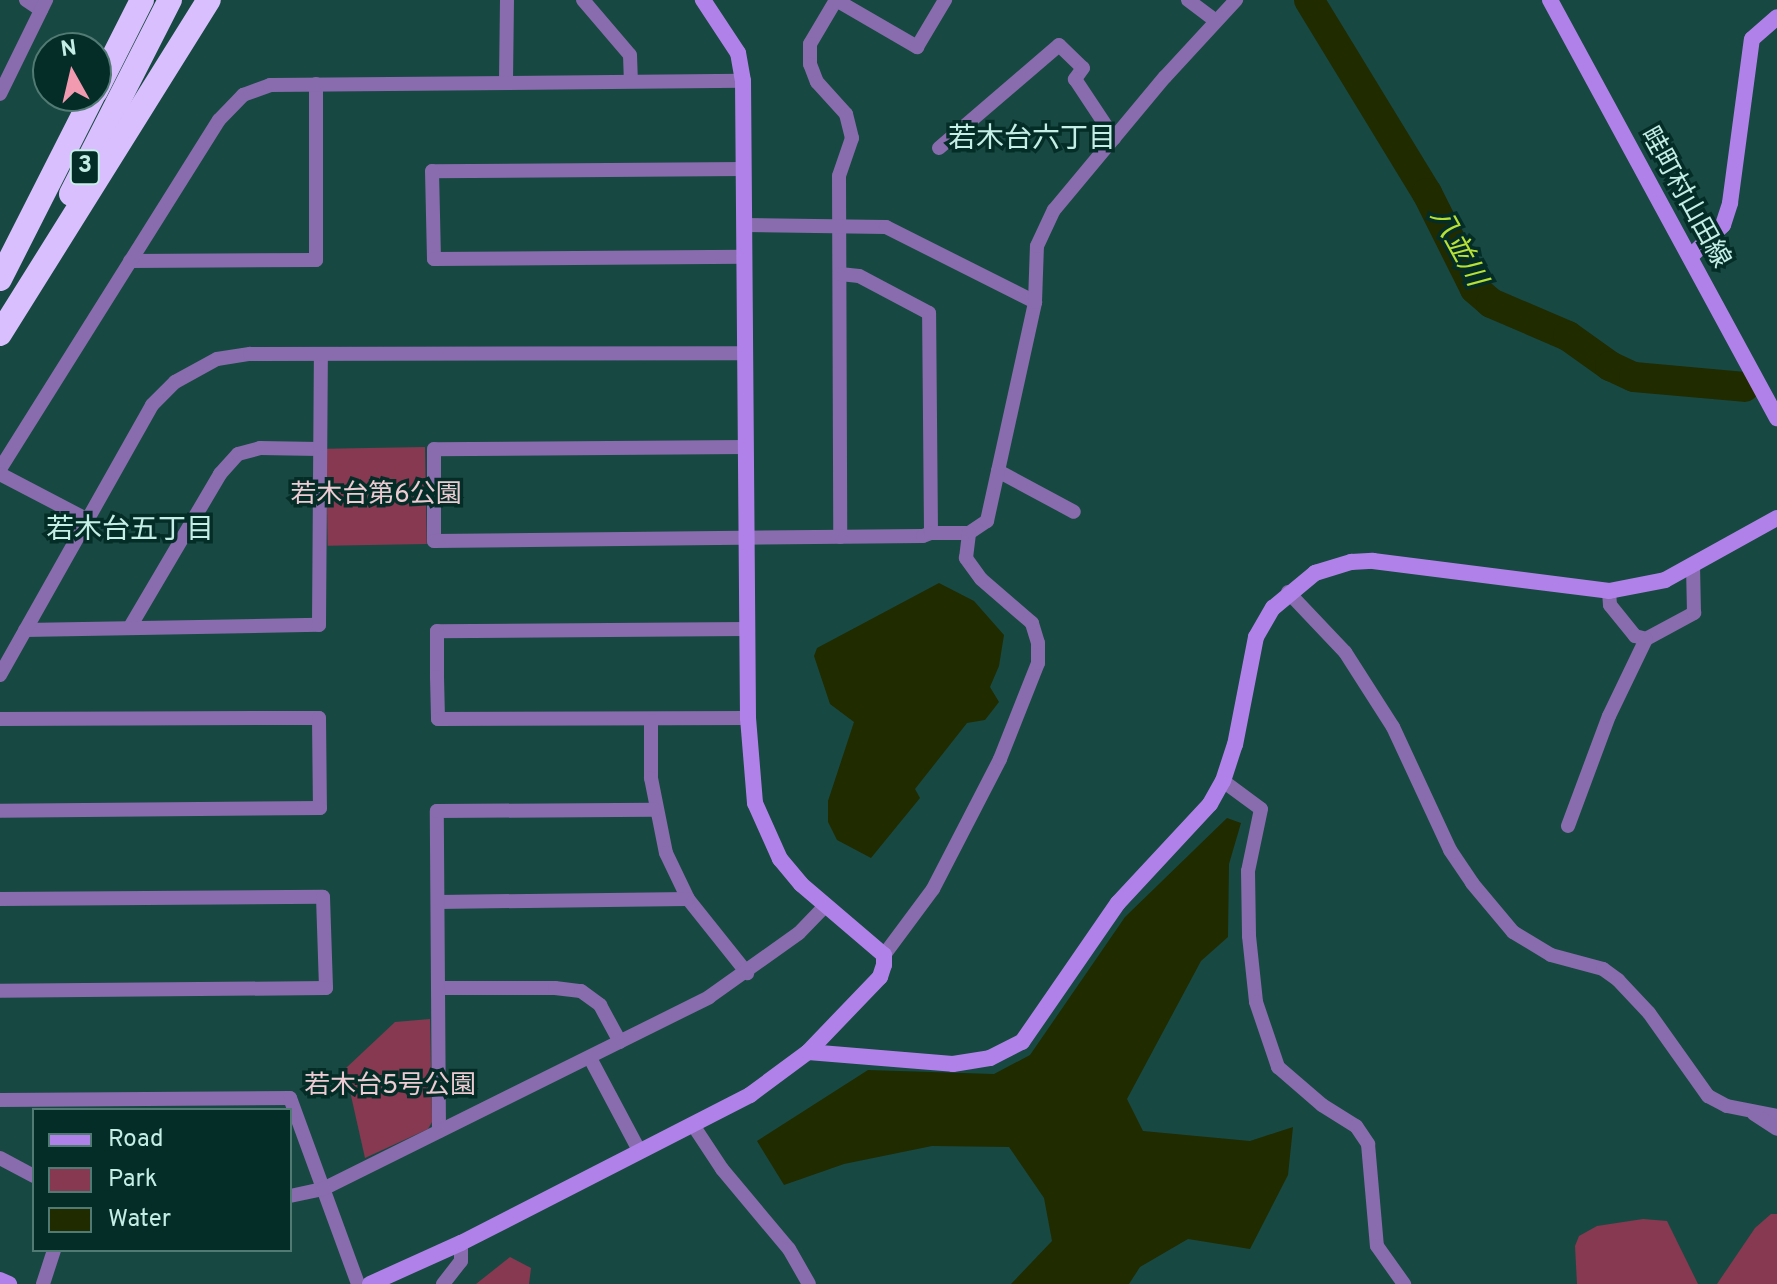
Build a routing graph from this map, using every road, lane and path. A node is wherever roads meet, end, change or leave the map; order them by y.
1 (26, 0) edge
2 (128, 0) edge
3 (142, 0) edge
4 (170, 0) edge
5 (209, 0) edge
6 (507, 0) edge
7 (583, 0) edge
8 (703, 0) edge
9 (836, 0) edge
10 (945, 0) edge
11 (1188, 0) edge
12 (1236, 0) edge
13 (1550, 0) edge
14 (43, 5) edge
15 (1777, 17) edge
16 (1215, 20) junction
17 (112, 33) edge
18 (112, 59) edge
19 (631, 80) junction
20 (506, 81) junction
21 (743, 81) junction
22 (316, 84) junction
23 (0, 94) edge
24 (84, 112) edge
25 (1114, 138) junction
26 (939, 148) dead end
27 (744, 169) junction
28 (839, 224) junction
29 (744, 225) junction
30 (745, 257) junction
31 (1690, 257) junction
32 (130, 261) junction
33 (840, 274) junction
34 (0, 279) edge
35 (1035, 302) junction
36 (0, 334) edge
37 (745, 353) junction
38 (321, 354) junction
39 (1771, 393) edge
40 (1777, 418) edge
41 (746, 447) junction
42 (319, 449) junction
43 (998, 471) junction
44 (0, 472) edge
45 (1074, 512) dead end
46 (1777, 518) edge
47 (86, 519) junction
48 (931, 533) junction
49 (969, 533) junction
50 (840, 537) junction
51 (747, 538) junction
52 (1693, 567) junction
53 (1609, 591) junction
54 (1288, 592) junction
55 (130, 627) junction
56 (747, 629) junction
57 (25, 630) junction
58 (1646, 639) junction
59 (0, 675) edge
60 (748, 718) junction
61 (0, 719) edge
62 (651, 721) junction
63 (1223, 781) junction
64 (655, 810) junction
65 (0, 811) edge
66 (1568, 826) dead end
67 (0, 899) edge
68 (688, 899) junction
69 (438, 902) junction
70 (825, 906) junction
71 (884, 955) junction
72 (747, 973) junction
73 (438, 988) junction
74 (0, 991) edge
75 (620, 1042) junction
76 (808, 1052) junction
77 (590, 1058) junction
78 (0, 1100) edge
79 (1750, 1112) junction
80 (1777, 1116) edge
81 (693, 1125) junction
82 (1777, 1129) edge
83 (439, 1131) junction
84 (640, 1152) junction
85 (0, 1158) edge
86 (32, 1175) edge
87 (323, 1189) junction
88 (292, 1196) edge
89 (461, 1243) junction
90 (53, 1252) edge
91 (0, 1280) edge
92 (9, 1284) edge
93 (43, 1284) edge
94 (358, 1284) edge
95 (370, 1284) edge
96 (443, 1284) edge
97 (809, 1284) edge
98 (1404, 1284) edge

1 - 14 street
2 - 17 highway
3 - 18 highway
4 - 36 highway, 3
5 - 36 highway
6 - 20 street
7 - 19 street
8 - 21 street
9 - 10 street
9 - 28 street
11 - 16 street
12 - 16 street
13 - 31 street, 畦町村山田線
14 - 23 street
15 - 31 street
16 - 25 street
19 - 20 street
19 - 21 street
20 - 22 street
21 - 27 street
22 - 32 street
22 - 32 street
24 - 34 highway, 3
25 - 26 street
25 - 35 street
27 - 29 street
27 - 30 street
28 - 29 street
28 - 33 street
28 - 35 street
29 - 30 street
30 - 37 street
31 - 39 street, 畦町村山田線
32 - 44 street
33 - 48 street
33 - 50 street
35 - 43 street
37 - 38 street
37 - 41 street
38 - 42 street
38 - 47 street
39 - 40 street, 畦町村山田線
41 - 51 street
41 - 51 street
42 - 55 street
42 - 55 street
43 - 45 street
43 - 49 street
44 - 47 street
46 - 52 street
47 - 57 street
48 - 49 street
48 - 50 street
49 - 71 street
50 - 51 street
51 - 56 street
52 - 53 street
52 - 58 street
53 - 54 street
53 - 58 street
54 - 63 street
54 - 79 street
55 - 57 street
56 - 60 street
56 - 62 street
57 - 59 street
58 - 66 street
60 - 62 street
60 - 70 street
61 - 65 street
62 - 64 street
63 - 76 street
63 - 98 street
64 - 68 street
64 - 69 street
67 - 74 street
68 - 69 street
68 - 72 street
69 - 73 street
70 - 71 street
70 - 72 street
71 - 76 street
72 - 75 street
73 - 75 street
73 - 83 street
75 - 77 street
76 - 81 street
77 - 83 street
77 - 84 street
78 - 87 street
79 - 80 street
79 - 82 street
81 - 84 street
81 - 97 street
83 - 87 street
84 - 89 street
85 - 86 street
87 - 88 street
87 - 94 street
89 - 95 street
89 - 96 street
90 - 93 street
91 - 92 street

